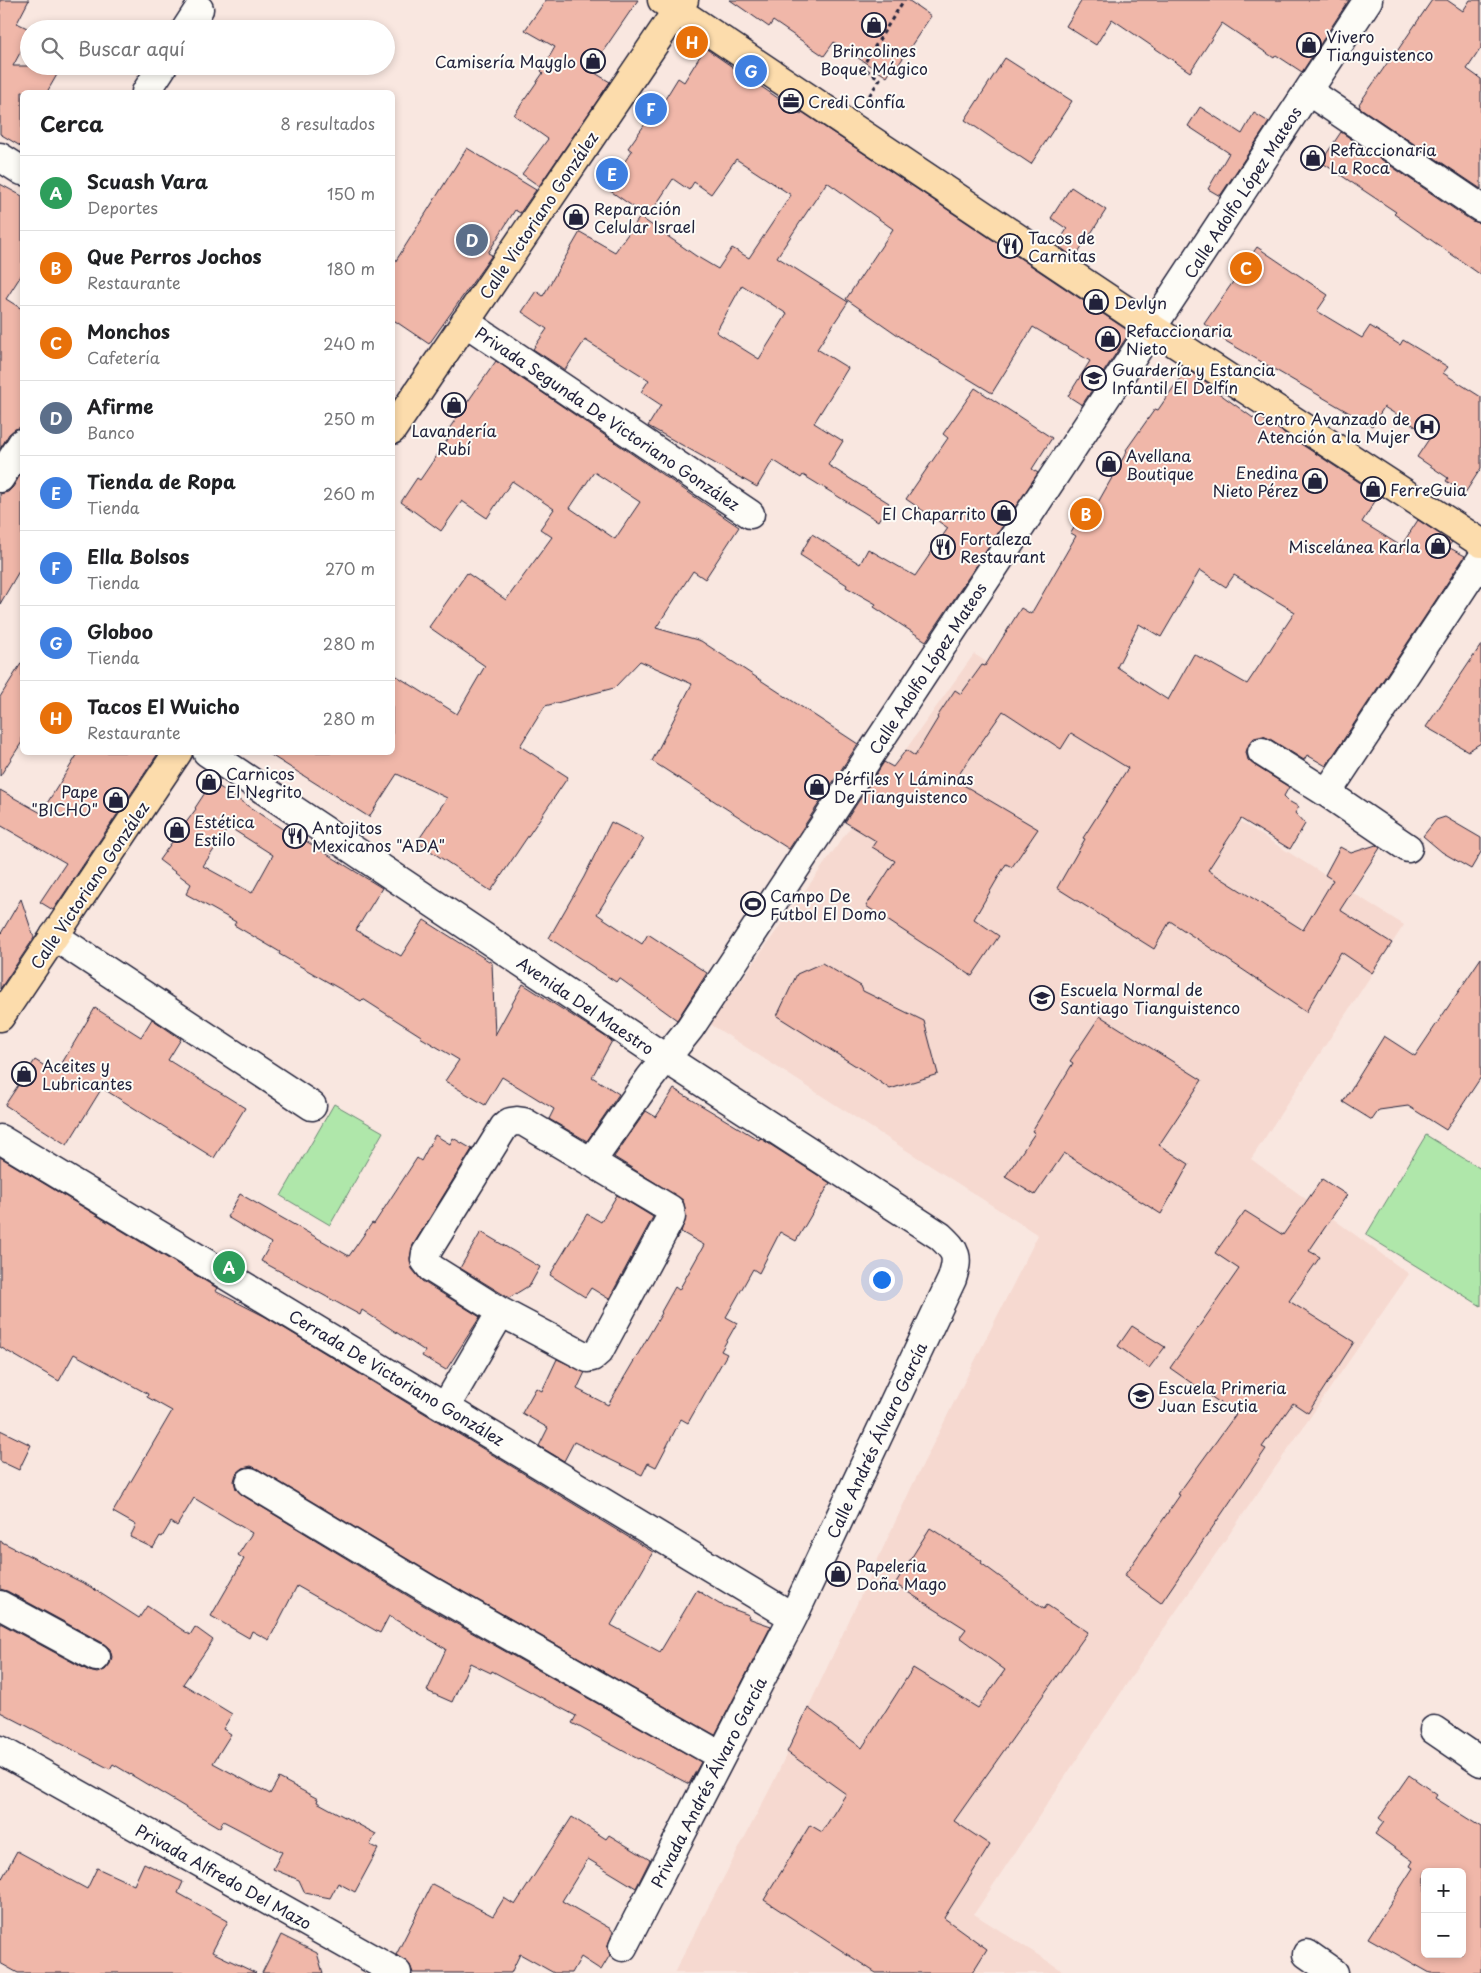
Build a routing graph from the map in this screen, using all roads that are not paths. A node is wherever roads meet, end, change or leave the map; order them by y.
1 (1368, 0) edge
2 (674, 3) edge
3 (156, 75) edge
4 (147, 90) edge
5 (1308, 91) junction
6 (0, 157) edge
7 (20, 170) edge
8 (1481, 208) edge
9 (465, 322) junction
10 (1152, 328) junction
11 (395, 426) edge
12 (20, 446) edge
13 (0, 478) edge
14 (750, 514) dead end
15 (1481, 543) edge
16 (1481, 560) edge
17 (1262, 752) dead end
18 (176, 755) edge
19 (211, 755) edge
20 (1327, 793) junction
21 (1408, 848) dead end
22 (54, 936) junction
23 (0, 1017) edge
24 (665, 1058) junction
25 (312, 1106) dead end
26 (0, 1139) edge
27 (591, 1162) junction
28 (957, 1263) joint
29 (501, 1312) junction
30 (446, 1406) junction
31 (250, 1482) dead end
32 (0, 1605) edge
33 (793, 1617) junction
34 (96, 1657) dead end
35 (1434, 1730) dead end
36 (0, 1750) edge
37 (721, 1756) junction
38 (1481, 1762) edge
39 (623, 1947) dead end
40 (1307, 1954) dead end
41 (397, 1973) edge
42 (1334, 1973) edge

1 - 5 street, Calle Adolfo López Mateos
2 - 9 main road, Calle Victoriano González
2 - 10 main road
3 - 4 street
5 - 8 street
5 - 10 street, Calle Adolfo López Mateos
6 - 7 street
9 - 11 main road, Calle Victoriano González
9 - 14 street, Privada Segunda De Victoriano González
10 - 15 main road
10 - 24 street, Calle Adolfo López Mateos
12 - 13 street
16 - 20 street
17 - 20 street
18 - 22 main road, Calle Victoriano González
19 - 24 street, Avenida Del Maestro
20 - 21 street
22 - 23 main road, Calle Victoriano González
22 - 25 street
24 - 27 street, Calle Adolfo López Mateos
24 - 28 street, Avenida Del Maestro
26 - 30 street, Cerrada De Victoriano González
27 - 29 street
27 - 29 street
28 - 33 street, Calle Andrés Álvaro García
29 - 30 street
30 - 33 street, Cerrada De Victoriano González
31 - 37 street
32 - 34 street
33 - 37 street, Privada Andrés Álvaro García
35 - 38 street
36 - 41 street, Privada Alfredo Del Mazo
37 - 39 street, Privada Andrés Álvaro García
40 - 42 street

